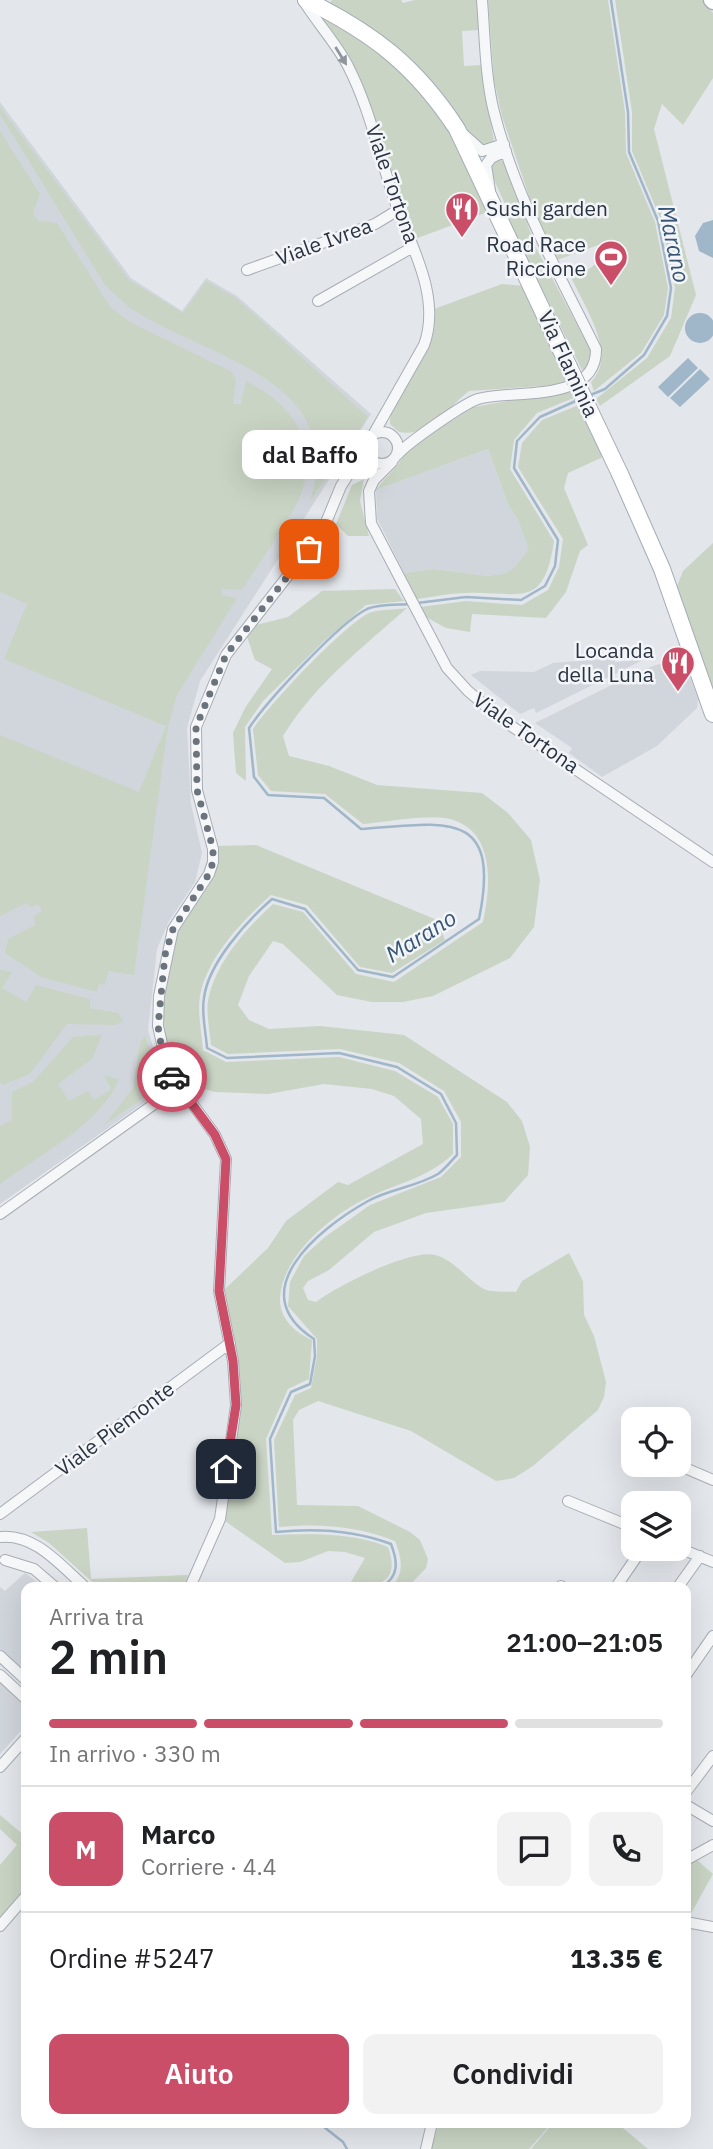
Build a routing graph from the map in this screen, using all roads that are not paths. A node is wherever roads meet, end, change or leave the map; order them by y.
1 (304, 0) edge
2 (482, 0) edge
3 (457, 130) junction
4 (505, 147) junction
5 (489, 194) junction
6 (398, 210) junction
7 (413, 247) junction
8 (247, 270) dead end
9 (318, 301) dead end
10 (384, 415) junction
11 (423, 434) junction
12 (373, 435) junction
13 (392, 435) junction
14 (366, 447) junction
15 (395, 458) junction
16 (372, 461) junction
17 (355, 466) junction
18 (374, 480) junction
19 (713, 714) edge
20 (713, 862) edge
21 (178, 1087) junction
22 (0, 1214) edge
23 (230, 1343) junction
24 (691, 1471) edge
25 (713, 1480) edge
26 (568, 1501) dead end
27 (0, 1514) edge
28 (621, 1523) edge
29 (0, 1537) edge
30 (691, 1553) edge
31 (700, 1556) junction
32 (5, 1560) dead end
33 (634, 1561) edge
34 (713, 1562) edge
35 (49, 1582) edge
36 (78, 1582) edge
37 (192, 1582) edge
38 (619, 1582) edge
39 (682, 1582) edge
40 (713, 1636) edge
41 (0, 1656) edge
42 (691, 1668) edge
43 (0, 1675) edge
44 (21, 1675) edge
45 (21, 1694) edge
46 (21, 1744) edge
47 (713, 1756) edge
48 (0, 1767) edge
49 (691, 1785) edge
50 (691, 1808) edge
51 (713, 1821) edge
52 (713, 1845) edge
53 (691, 1857) edge
54 (21, 1902) edge
55 (691, 1923) edge
56 (0, 1926) edge
57 (713, 1927) edge
58 (431, 2128) edge
59 (426, 2149) edge

1 - 3 main road, Via Flaminia
1 -> 6 street, Viale Tortona
2 - 4 street
3 - 4 street
3 - 5 main road, Via Flaminia
4 - 5 street
4 - 11 street
5 - 19 main road, Via Flaminia, bridge
6 - 7 street, Viale Tortona
6 - 8 street, Viale Ivrea
7 - 9 street
7 - 10 street, Viale Tortona
10 - 12 street, Viale Tortona
10 - 13 street
11 - 13 street
11 - 15 street
12 - 13 street
12 - 14 street
13 - 15 street
14 - 16 street
14 - 17 street
15 - 16 street
15 - 18 street
16 - 17 street
16 - 18 street, Viale Tortona
17 - 21 street
18 - 20 street, Viale Tortona
21 - 22 street
21 - 23 street
23 - 27 street, Viale Piemonte
23 - 37 street
24 - 25 street
26 - 28 street
29 - 36 street
30 - 31 street
31 - 34 street
31 - 39 street
32 - 35 street
33 - 38 street
40 - 42 street
41 - 44 street
43 - 45 street
46 - 48 street
47 - 49 street
50 - 51 street
52 - 53 street
54 - 56 street
55 - 57 street
58 - 59 street

